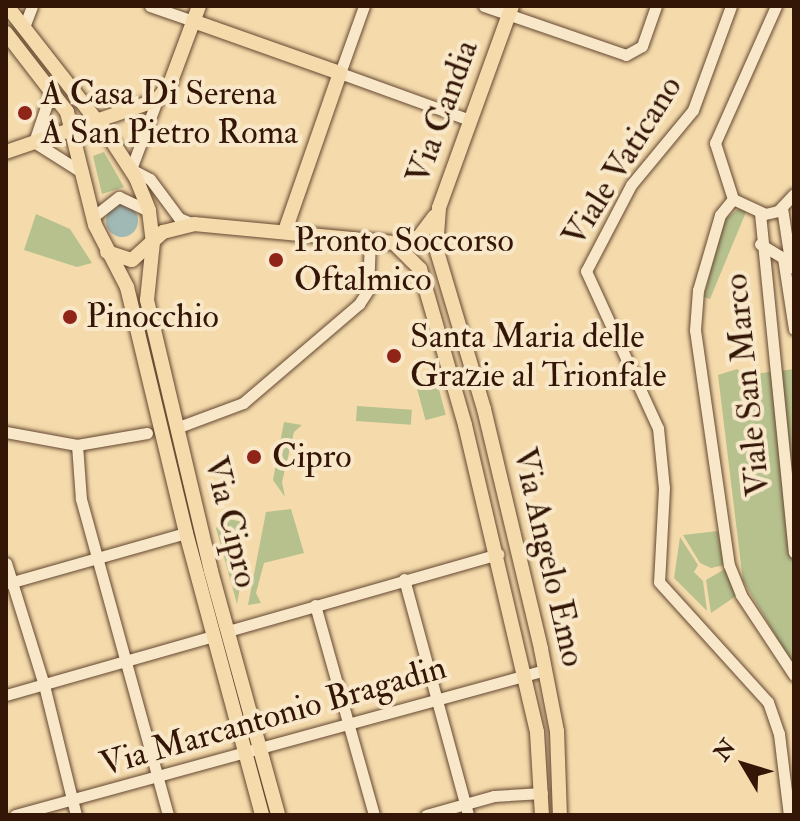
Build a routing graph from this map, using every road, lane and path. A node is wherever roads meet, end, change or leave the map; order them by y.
1 (7, 6) edge
2 (32, 6) edge
3 (150, 6) edge
4 (199, 6) edge
5 (364, 6) edge
6 (484, 6) edge
7 (656, 6) edge
8 (731, 6) edge
9 (776, 6) edge
10 (511, 10) edge
11 (193, 21) junction
12 (24, 27) junction
13 (6, 33) edge
14 (340, 73) junction
15 (52, 89) junction
16 (157, 100) junction
17 (470, 120) junction
18 (98, 122) junction
19 (73, 129) junction
20 (34, 142) junction
21 (6, 152) edge
22 (131, 169) junction
23 (83, 173) junction
24 (794, 194) edge
25 (733, 199) junction
26 (439, 208) junction
27 (782, 208) junction
28 (149, 211) junction
29 (760, 213) junction
30 (93, 217) junction
31 (194, 224) junction
32 (285, 231) junction
33 (370, 240) junction
34 (436, 241) joint
35 (153, 242) junction
36 (394, 243) junction
37 (760, 244) junction
38 (106, 252) junction
39 (794, 283) edge
40 (456, 318) junction
41 (437, 326) junction
42 (794, 329) edge
43 (176, 428) junction
44 (6, 432) edge
45 (147, 433) dead end
46 (77, 445) junction
47 (794, 466) edge
48 (786, 480) junction
49 (186, 533) junction
50 (794, 552) edge
51 (498, 554) junction
52 (99, 557) junction
53 (6, 563) edge
54 (404, 579) junction
55 (10, 582) edge
56 (315, 605) junction
57 (228, 631) junction
58 (213, 636) junction
59 (126, 660) junction
60 (545, 670) junction
61 (525, 674) junction
62 (794, 675) edge
63 (44, 685) junction
64 (6, 695) edge
65 (439, 698) junction
66 (350, 723) junction
67 (253, 751) junction
68 (159, 778) junction
69 (542, 793) junction
70 (73, 802) junction
71 (467, 809) edge
72 (15, 815) edge
73 (76, 815) edge
74 (168, 815) edge
75 (262, 815) edge
76 (278, 815) edge
77 (374, 815) edge
78 (426, 815) edge
79 (542, 815) edge
80 (560, 815) edge
81 (789, 815) edge

1 - 12 main road
2 - 12 street
3 - 11 street
4 - 11 main road
5 - 14 street
6 - 10 street
7 - 10 street
8 - 81 street, Viale Vaticano
9 - 25 street
10 - 17 main road, Via Candia
11 - 14 main road
11 - 16 main road
12 - 18 main road
13 - 15 main road
14 - 17 street
14 - 32 main road
15 - 19 main road
15 - 20 street
16 - 18 main road
16 - 22 street
17 - 26 main road, Via Candia
18 - 19 main road
18 - 22 main road
19 - 20 main road
19 - 23 main road
20 - 21 main road
20 - 23 street
22 - 28 main road
22 - 31 street
23 - 30 main road
24 - 27 street
25 - 29 street
25 - 62 street
26 - 34 main road, Via Candia
26 - 36 main road
27 - 29 street
27 - 39 street
28 - 30 street
28 - 35 main road
29 - 37 street, Viale San Marco
30 - 38 main road
31 - 32 main road
31 - 35 main road
32 - 33 main road
33 - 36 main road
33 - 43 street
34 - 40 main road, Via Angelo Emo
35 - 38 main road
35 - 43 main road, Via Cipro
36 - 41 main road, Via Angelo Emo
37 - 42 street
37 - 48 street, Viale San Marco
38 - 49 main road, Via Cipro
40 - 41 street
40 - 60 main road, Via Angelo Emo
41 - 51 main road, Via Angelo Emo
43 - 57 main road, Via Cipro
44 - 46 street
45 - 46 street
46 - 52 street
47 - 48 street
48 - 50 street, Viale San Marco
49 - 52 street
49 - 58 main road, Via Cipro
51 - 54 street
51 - 61 main road, Via Angelo Emo
52 - 55 street
52 - 59 street
53 - 55 street
54 - 56 street
54 - 65 street
55 - 63 street
56 - 57 street
56 - 66 street
57 - 67 main road, Via Cipro
58 - 59 street
58 - 67 main road, Via Cipro
59 - 63 street
59 - 68 street
60 - 61 street, Via Marcantonio Bragadin
60 - 80 main road, Via Angelo Emo
61 - 65 street, Via Marcantonio Bragadin
61 - 69 main road, Via Angelo Emo
63 - 64 street
63 - 70 street
65 - 66 street, Via Marcantonio Bragadin
65 - 71 street
66 - 67 street, Via Marcantonio Bragadin
66 - 77 street
67 - 68 street, Via Marcantonio Bragadin
67 - 75 main road, Via Cipro
67 - 76 main road, Via Cipro
68 - 70 street, Via Marcantonio Bragadin
68 - 74 street
69 - 71 street
69 - 79 main road, Via Angelo Emo
70 - 72 street, Via Marcantonio Bragadin
70 - 73 street
71 - 78 street

